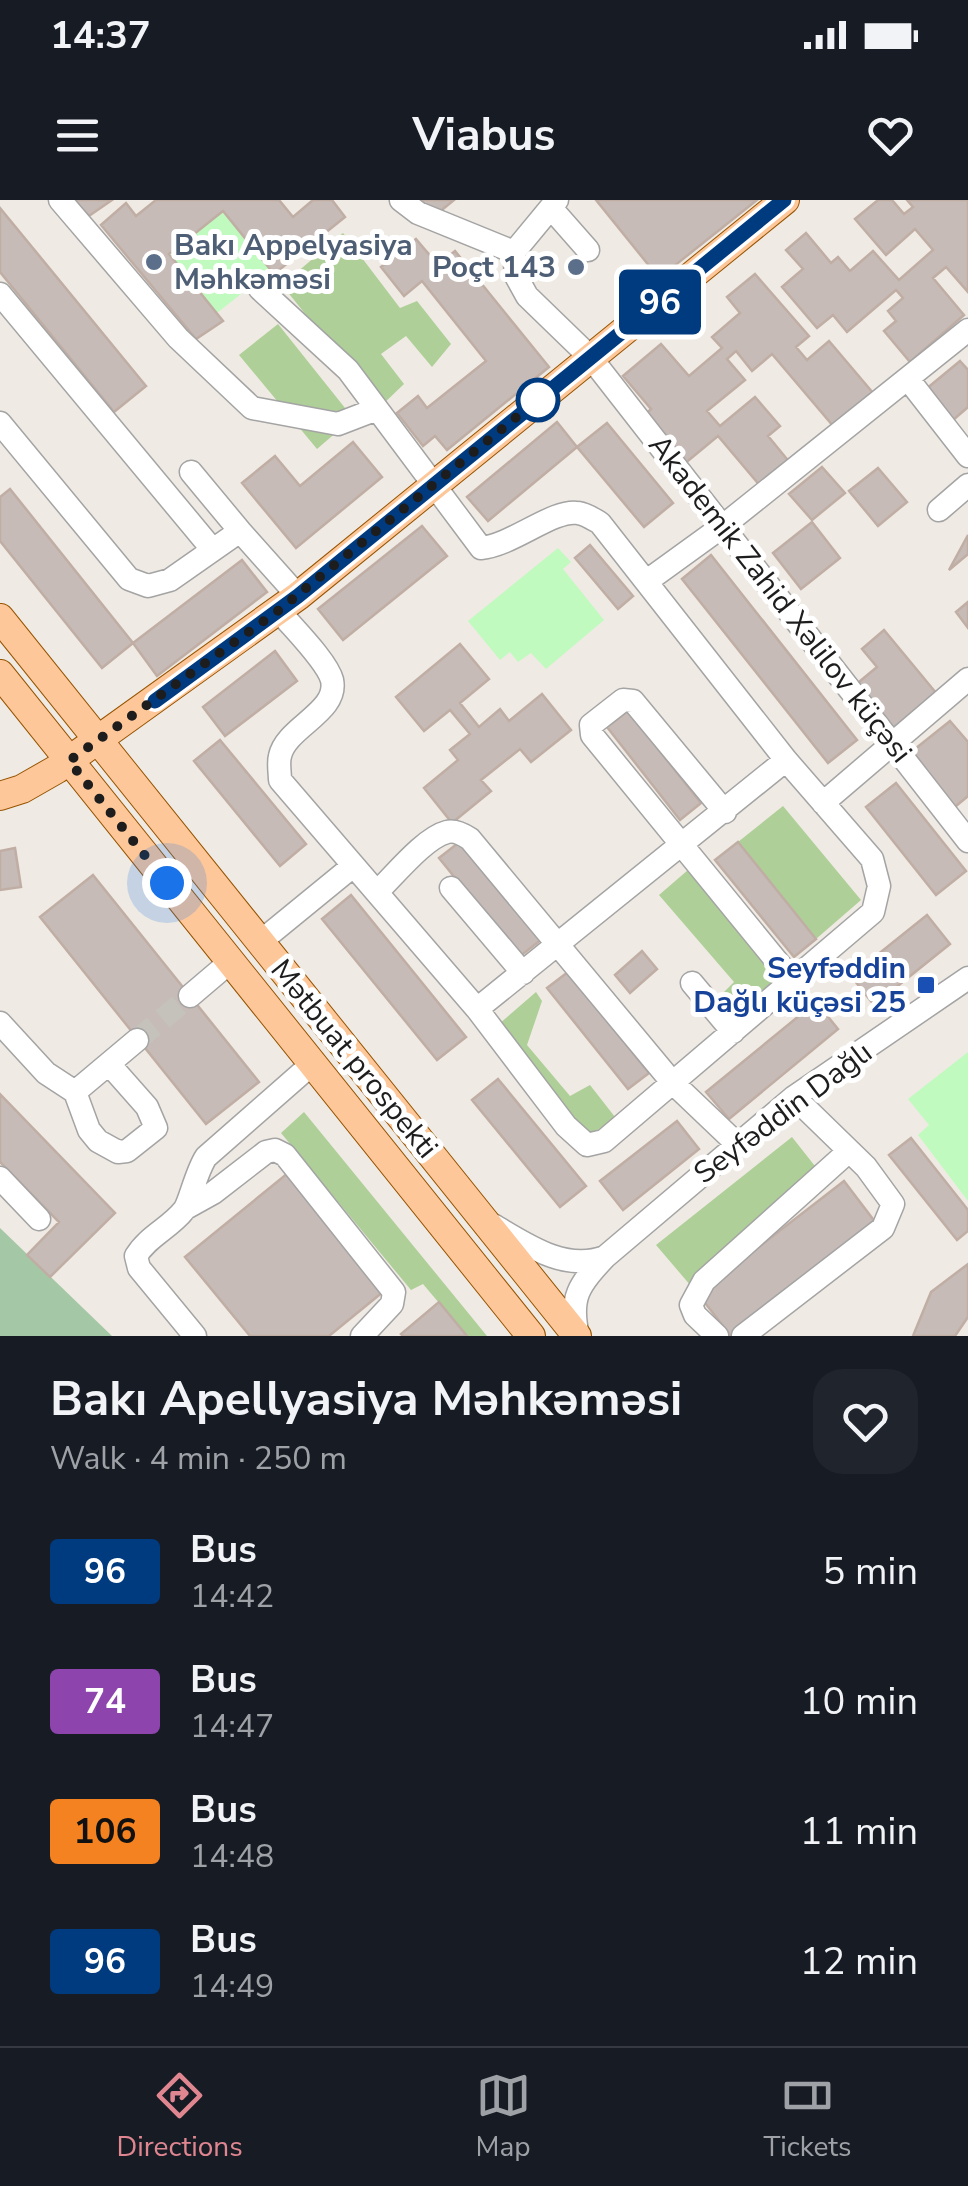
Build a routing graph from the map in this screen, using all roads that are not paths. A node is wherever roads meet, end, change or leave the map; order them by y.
1 (60, 200) edge
2 (401, 200) edge
3 (784, 200) edge
4 (554, 204) edge
5 (588, 250) dead end
6 (514, 252) junction
7 (260, 289) dead end
8 (0, 294) edge
9 (968, 330) edge
10 (591, 358) junction
11 (908, 380) junction
12 (376, 408) junction
13 (0, 423) edge
14 (968, 456) edge
15 (192, 472) dead end
16 (433, 483) junction
17 (968, 485) edge
18 (939, 510) dead end
19 (723, 526) junction
20 (240, 531) junction
21 (212, 549) junction
22 (647, 581) junction
23 (288, 603) junction
24 (0, 618) edge
25 (0, 674) edge
26 (968, 678) edge
27 (99, 740) junction
28 (892, 741) junction
29 (786, 760) junction
30 (58, 768) junction
31 (0, 796) edge
32 (823, 803) junction
33 (725, 812) junction
34 (968, 841) edge
35 (682, 844) junction
36 (354, 866) junction
37 (451, 888) dead end
38 (377, 892) junction
39 (260, 942) junction
40 (560, 945) junction
41 (230, 962) junction
42 (523, 973) junction
43 (968, 978) edge
44 (793, 981) junction
45 (692, 983) dead end
46 (190, 996) tunnel mouth
47 (477, 1009) junction
48 (0, 1023) edge
49 (732, 1032) junction
50 (138, 1040) tunnel mouth
51 (110, 1064) junction
52 (312, 1064) junction
53 (672, 1082) junction
54 (75, 1092) junction
55 (794, 1098) junction
56 (736, 1143) junction
57 (849, 1151) junction
58 (0, 1178) edge
59 (186, 1208) junction
60 (481, 1218) junction
61 (39, 1219) dead end
62 (605, 1257) junction
63 (195, 1336) edge
64 (362, 1336) edge
65 (531, 1336) edge
66 (577, 1336) edge
67 (717, 1336) edge
68 (743, 1336) edge

1 - 12 street
2 - 6 street
3 - 10 main road
4 - 5 street
4 - 6 street
6 - 10 street, Akademik Zahid Xəlilov küçəsi
7 - 12 street
8 - 21 street
9 - 11 street
10 - 16 main road
10 - 19 street, Akademik Zahid Xəlilov küçəsi
11 - 14 street
11 - 19 street
12 - 16 street
13 - 21 street
15 - 20 street
16 - 22 street
16 - 23 main road
17 - 18 street
19 - 22 street
19 - 28 street, Akademik Zahid Xəlilov küçəsi
20 - 21 street
20 - 23 street
22 - 29 street
23 - 27 main road
23 - 36 street
24 - 27 main road, Mətbuat prospekti
25 - 30 main road, Mətbuat prospekti
26 - 28 street
27 - 30 main road
27 - 39 main road, Mətbuat prospekti
28 - 32 street
28 - 34 street, Akademik Zahid Xəlilov küçəsi
29 - 32 street
29 - 33 street
30 - 31 main road
30 - 41 main road, Mətbuat prospekti
32 - 44 street
33 - 35 street
33 - 35 street
35 - 40 street
35 - 44 street
36 - 38 street
36 - 39 street
37 - 42 street
38 - 40 street
38 - 47 street
39 - 60 main road, Mətbuat prospekti
40 - 42 street
40 - 53 street
41 - 46 street
41 - 52 main road, Mətbuat prospekti
42 - 47 street
43 - 55 street, Seyfəddin Dağlı
44 - 49 street
45 - 49 street
47 - 53 street
48 - 54 street
49 - 53 street
50 - 51 street
51 - 54 street
51 - 54 street
52 - 59 street
52 - 65 main road, Mətbuat prospekti
53 - 56 street
55 - 56 street, Seyfəddin Dağlı
55 - 57 street
56 - 62 street, Seyfəddin Dağlı
57 - 67 street
57 - 68 street
58 - 61 street
59 - 63 street
59 - 64 street
60 - 62 street
60 - 66 main road, Mətbuat prospekti
62 - 66 street, Seyfəddin Dağlı

